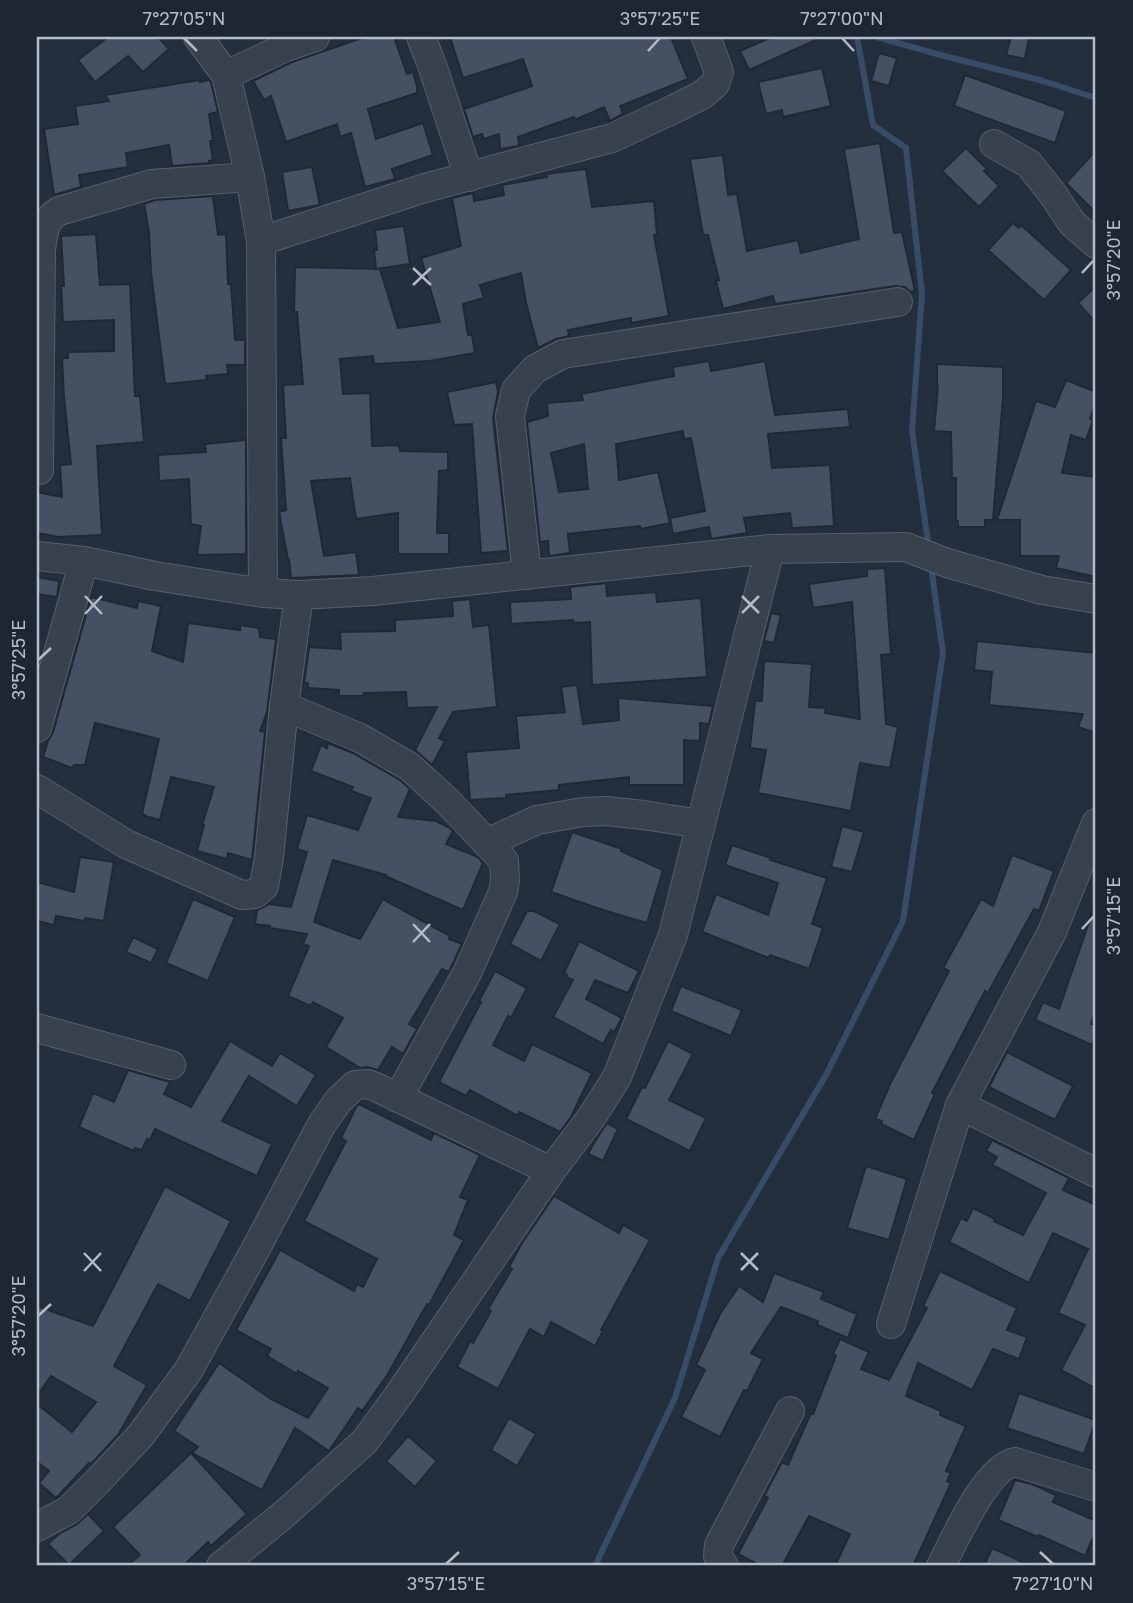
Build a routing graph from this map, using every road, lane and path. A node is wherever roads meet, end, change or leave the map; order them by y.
1 (198, 37) edge
2 (315, 37) edge
3 (421, 37) edge
4 (706, 37) edge
5 (226, 75) junction
6 (994, 144) dead end
7 (250, 177) junction
8 (469, 177) junction
9 (261, 241) junction
10 (1096, 244) edge
11 (898, 302) dead end
12 (39, 470) dead end
13 (770, 549) junction
14 (37, 556) edge
15 (83, 561) junction
16 (527, 575) junction
17 (263, 593) junction
18 (299, 595) junction
19 (1096, 599) edge
20 (284, 706) junction
21 (37, 729) edge
22 (37, 789) edge
23 (1096, 823) edge
24 (701, 824) junction
25 (487, 843) junction
26 (37, 1028) edge
27 (171, 1065) dead end
28 (398, 1098) junction
29 (960, 1104) junction
30 (551, 1171) junction
31 (1096, 1173) edge
32 (891, 1324) dead end
33 (790, 1411) dead end
34 (1096, 1487) edge
35 (37, 1527) edge
36 (221, 1566) edge
37 (724, 1566) edge
38 (941, 1566) edge

1 - 5 street
2 - 5 street
3 - 8 street
4 - 8 street
5 - 7 street
6 - 10 street
7 - 9 street
7 - 12 street
8 - 9 street
9 - 17 street
11 - 16 street
13 - 16 street
13 - 19 street
13 - 24 street
14 - 15 street
15 - 17 street
15 - 21 street
16 - 18 street
17 - 18 street
18 - 20 street
20 - 22 street
20 - 25 street
23 - 29 street
24 - 25 street
24 - 30 street
25 - 28 street
26 - 27 street
28 - 30 street
28 - 35 street
29 - 31 street
29 - 32 street
30 - 36 street
33 - 37 street
34 - 38 street

